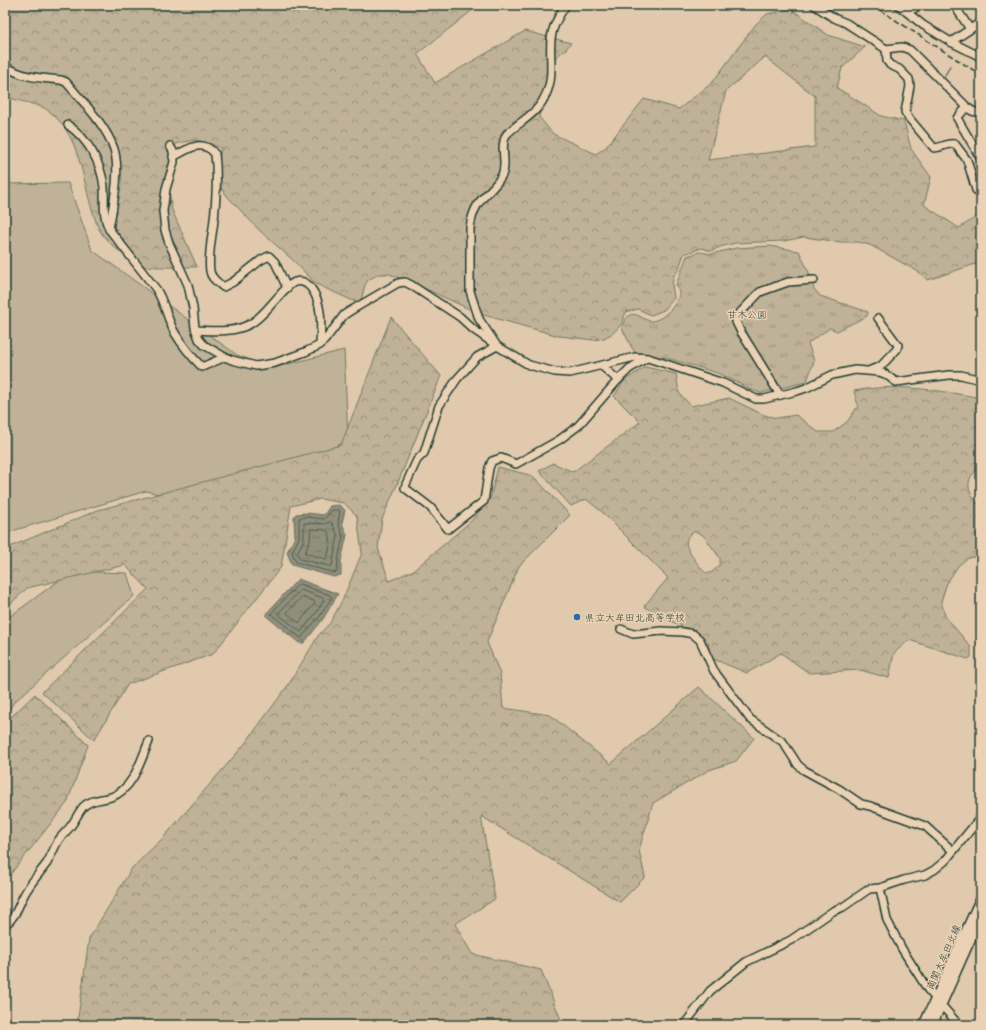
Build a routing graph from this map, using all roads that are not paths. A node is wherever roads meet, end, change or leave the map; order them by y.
1 (566, 5) edge
2 (814, 5) edge
3 (898, 5) edge
4 (921, 5) edge
5 (954, 5) edge
6 (907, 12) junction
7 (981, 22) edge
8 (970, 29) junction
9 (951, 42) junction
10 (886, 49) junction
11 (981, 57) edge
12 (5, 66) edge
13 (967, 107) junction
14 (981, 113) edge
15 (68, 125) dead end
16 (170, 146) dead end
17 (173, 157) junction
18 (981, 159) edge
19 (981, 187) edge
20 (109, 229) junction
21 (814, 280) dead end
22 (286, 288) junction
23 (878, 318) dead end
24 (196, 330) junction
25 (320, 345) junction
26 (497, 346) junction
27 (226, 357) junction
28 (645, 359) junction
29 (602, 366) junction
30 (868, 371) junction
31 (618, 380) junction
32 (981, 380) edge
33 (780, 395) junction
34 (622, 629) dead end
35 (149, 741) dead end
36 (981, 816) edge
37 (953, 851) junction
38 (880, 888) junction
39 (981, 898) edge
40 (981, 915) edge
41 (5, 925) edge
42 (939, 1002) junction
43 (684, 1025) edge
44 (924, 1025) edge
45 (932, 1025) edge
46 (958, 1025) edge

1 - 26 street
2 - 10 street
3 - 6 street
4 - 6 street
5 - 8 street
6 - 9 street
7 - 8 street
8 - 9 street
9 - 11 street
10 - 13 street
10 - 19 street
12 - 20 street
13 - 14 street
13 - 18 street
15 - 20 street
16 - 17 street
17 - 22 street
17 - 24 street
20 - 27 street
21 - 33 street
22 - 24 street
22 - 25 street
23 - 30 street
24 - 27 street
25 - 26 street
25 - 27 street
26 - 29 street
26 - 31 street
28 - 29 street
28 - 31 street
28 - 33 street
29 - 31 street
30 - 32 street
30 - 33 street
34 - 37 street
35 - 41 street
36 - 37 street
37 - 38 street
38 - 42 street
38 - 43 street
39 - 42 main road, 南関大牟田北線
40 - 42 main road, 南関大牟田北線
42 - 44 main road, 南関大牟田北線
42 - 45 main road, 南関大牟田北線
42 - 46 street

